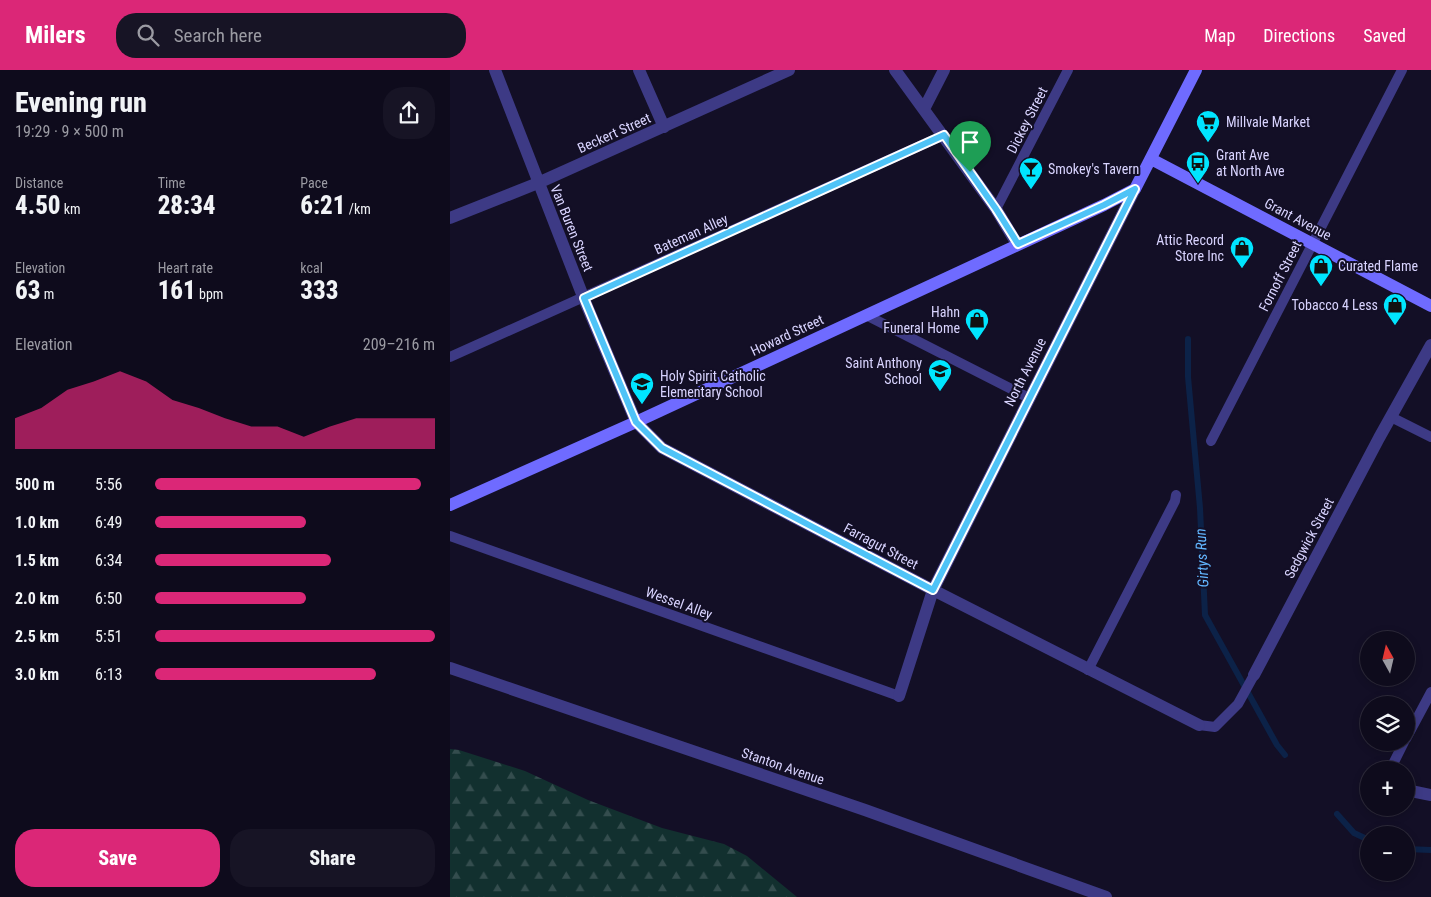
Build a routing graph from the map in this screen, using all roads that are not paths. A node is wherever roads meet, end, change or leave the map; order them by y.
1 (495, 70) edge
2 (638, 70) edge
3 (788, 70) edge
4 (895, 70) edge
5 (944, 70) edge
6 (1068, 70) edge
7 (1196, 70) edge
8 (1402, 70) edge
9 (924, 109) junction
10 (664, 127) junction
11 (944, 135) junction
12 (1151, 158) junction
13 (538, 183) junction
14 (1135, 189) junction
15 (996, 209) junction
16 (450, 218) edge
17 (1312, 243) junction
18 (1018, 244) junction
19 (584, 298) junction
20 (1431, 306) edge
21 (866, 315) junction
22 (1431, 345) edge
23 (450, 357) edge
24 (1029, 398) junction
25 (1391, 417) junction
26 (636, 422) junction
27 (1431, 437) edge
28 (1211, 441) dead end
29 (1176, 495) dead end
30 (450, 505) edge
31 (450, 536) edge
32 (933, 590) junction
33 (450, 668) edge
34 (1088, 670) junction
35 (1254, 674) joint
36 (1431, 692) edge
37 (899, 696) joint
38 (1415, 722) edge
39 (1199, 725) joint
40 (1415, 792) edge
41 (1431, 795) edge
42 (1106, 897) edge

1 - 13 street, Van Buren Street
2 - 10 street
3 - 10 street, Beckert Street
4 - 9 street
5 - 9 street
6 - 15 lane, Dickey Street
7 - 12 street, North Avenue
8 - 17 lane, Fornoff Street
9 - 11 street
10 - 13 street, Beckert Street
11 - 15 street
11 - 19 lane, Bateman Alley
12 - 14 street, North Avenue
12 - 17 street, Grant Avenue
13 - 16 street, Beckert Street
13 - 19 street, Van Buren Street
14 - 18 street, Howard Street
14 - 24 street, North Avenue
15 - 18 street
17 - 20 street, Grant Avenue
17 - 28 lane, Fornoff Street
18 - 21 street, Howard Street
19 - 23 lane, Bateman Alley
19 - 26 street, Van Buren Street
21 - 24 lane
21 - 26 street, Howard Street
22 - 25 street, Sedgwick Street
24 - 32 street, North Avenue
25 - 27 lane
25 - 35 street, Sedgwick Street
26 - 30 street, Howard Street
26 - 32 street, Farragut Street
29 - 34 lane
31 - 37 lane, Wessel Alley
32 - 34 street, Farragut Street
32 - 37 street, North Avenue
33 - 42 street, Stanton Avenue
34 - 39 street, Farragut Street
35 - 39 lane, Sedgwick Street
36 - 38 lane
40 - 41 street

